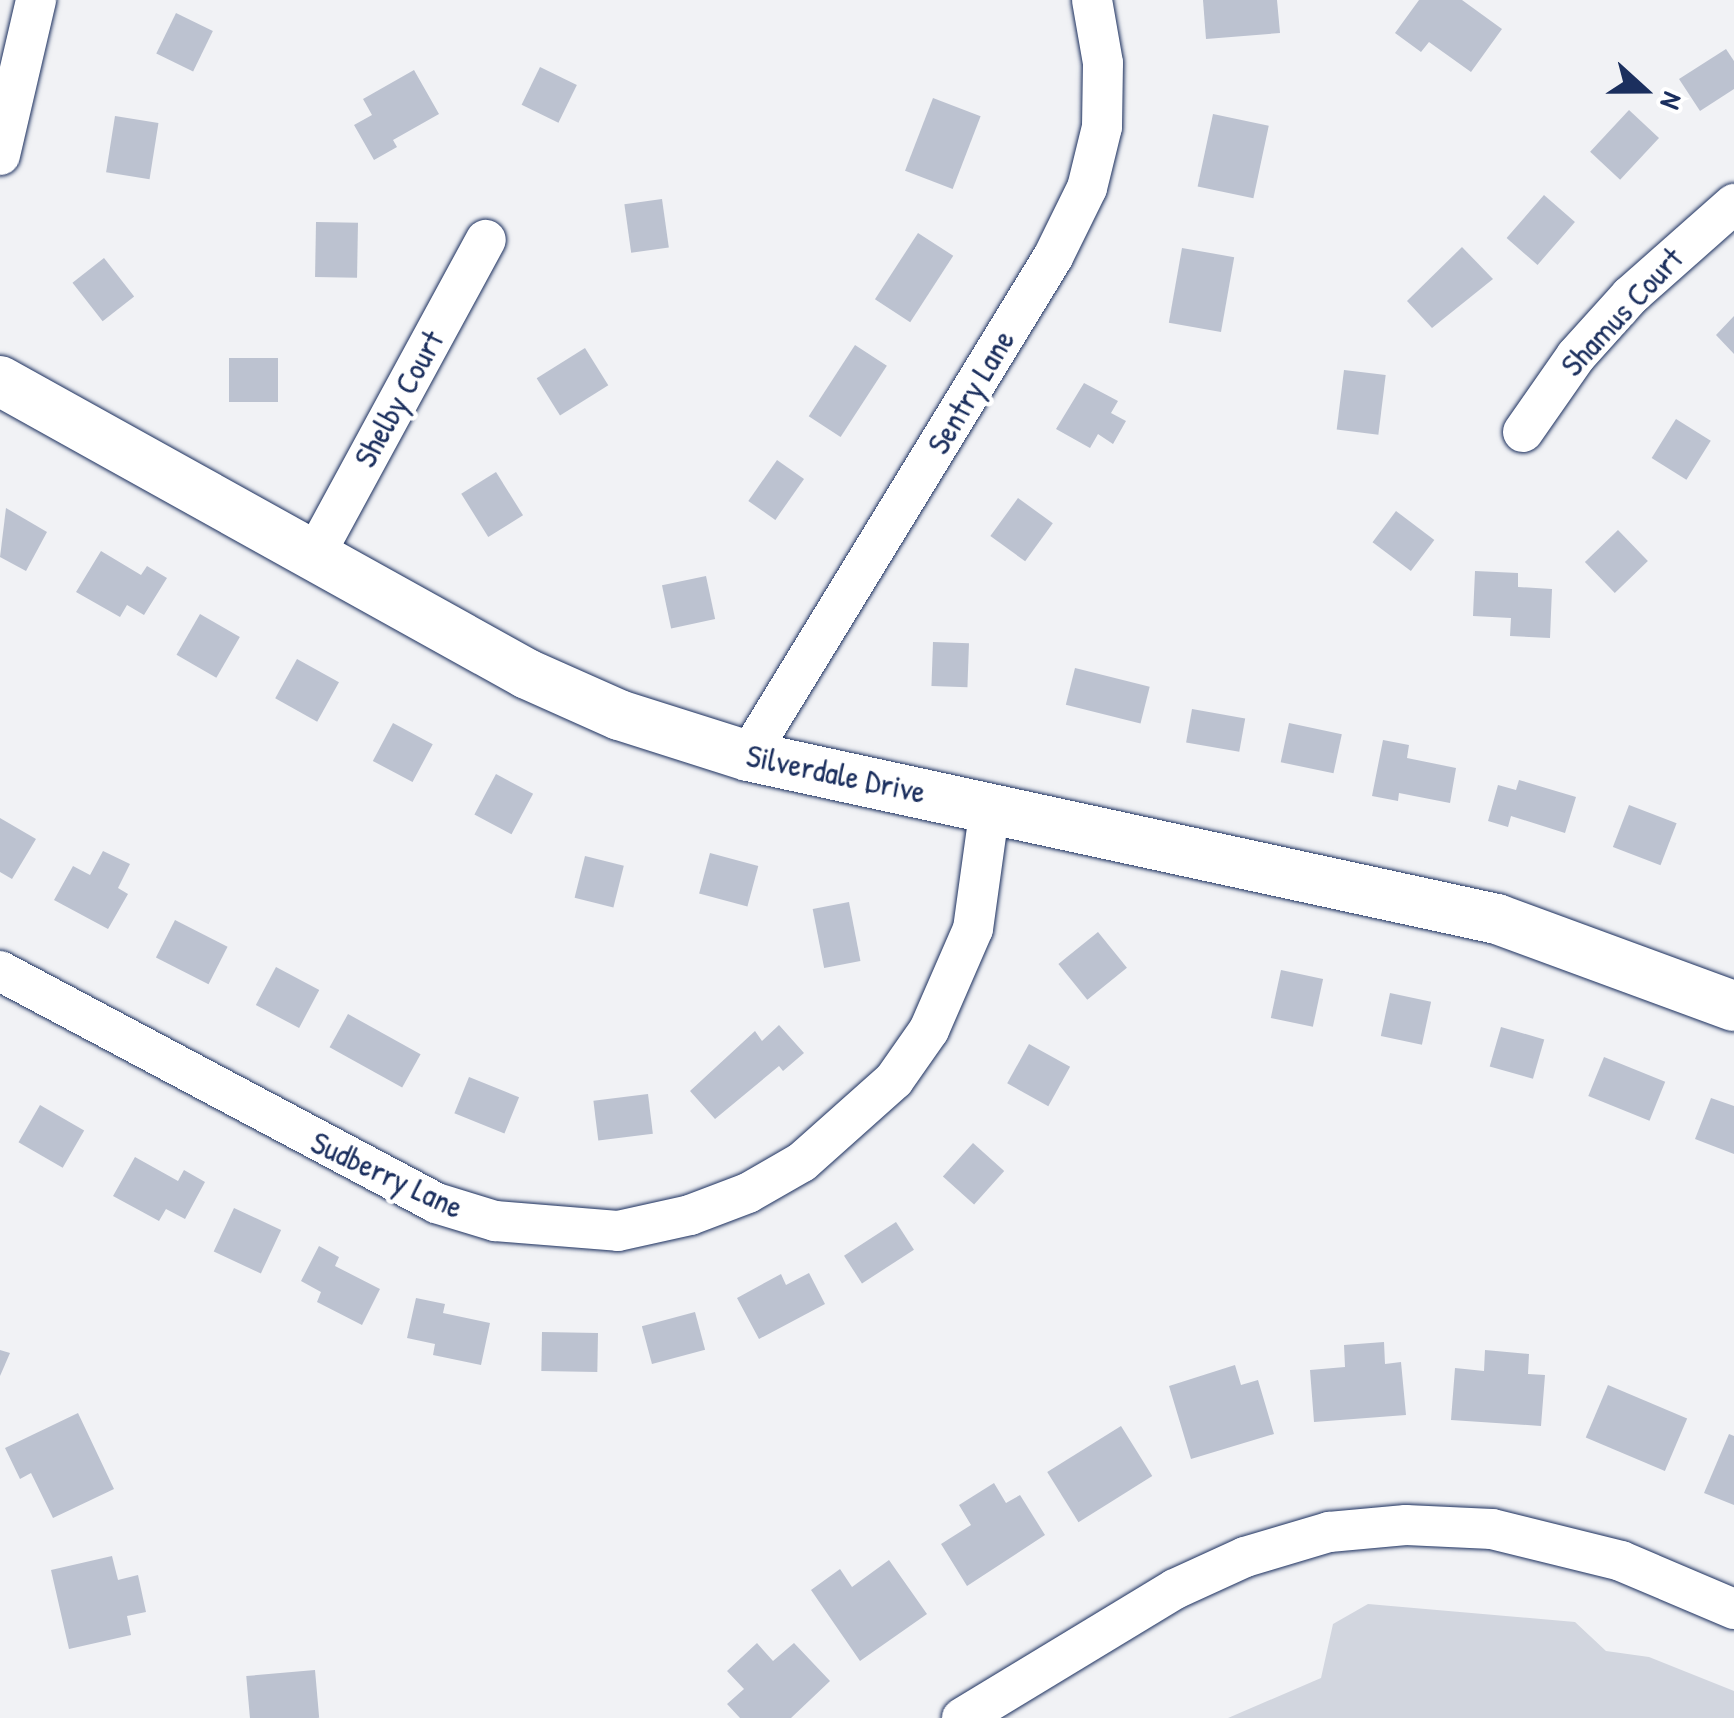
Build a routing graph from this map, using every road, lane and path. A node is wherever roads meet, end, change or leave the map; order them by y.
1 (36, 0) edge
2 (1092, 0) edge
3 (0, 155) edge
4 (1734, 204) edge
5 (486, 240) dead end
6 (0, 381) edge
7 (1523, 432) dead end
8 (312, 558) junction
9 (748, 756) junction
10 (990, 807) junction
11 (0, 972) edge
12 (1734, 1006) edge
13 (1734, 1608) edge
14 (962, 1718) edge

1 - 3 street
2 - 9 street, Sentry Lane
4 - 7 street, Shamus Court
5 - 8 street, Shelby Court
6 - 8 street, Silverdale Drive
8 - 9 street, Silverdale Drive
9 - 10 street, Silverdale Drive
10 - 11 street, Sudberry Lane
10 - 12 street, Silverdale Drive
13 - 14 street

